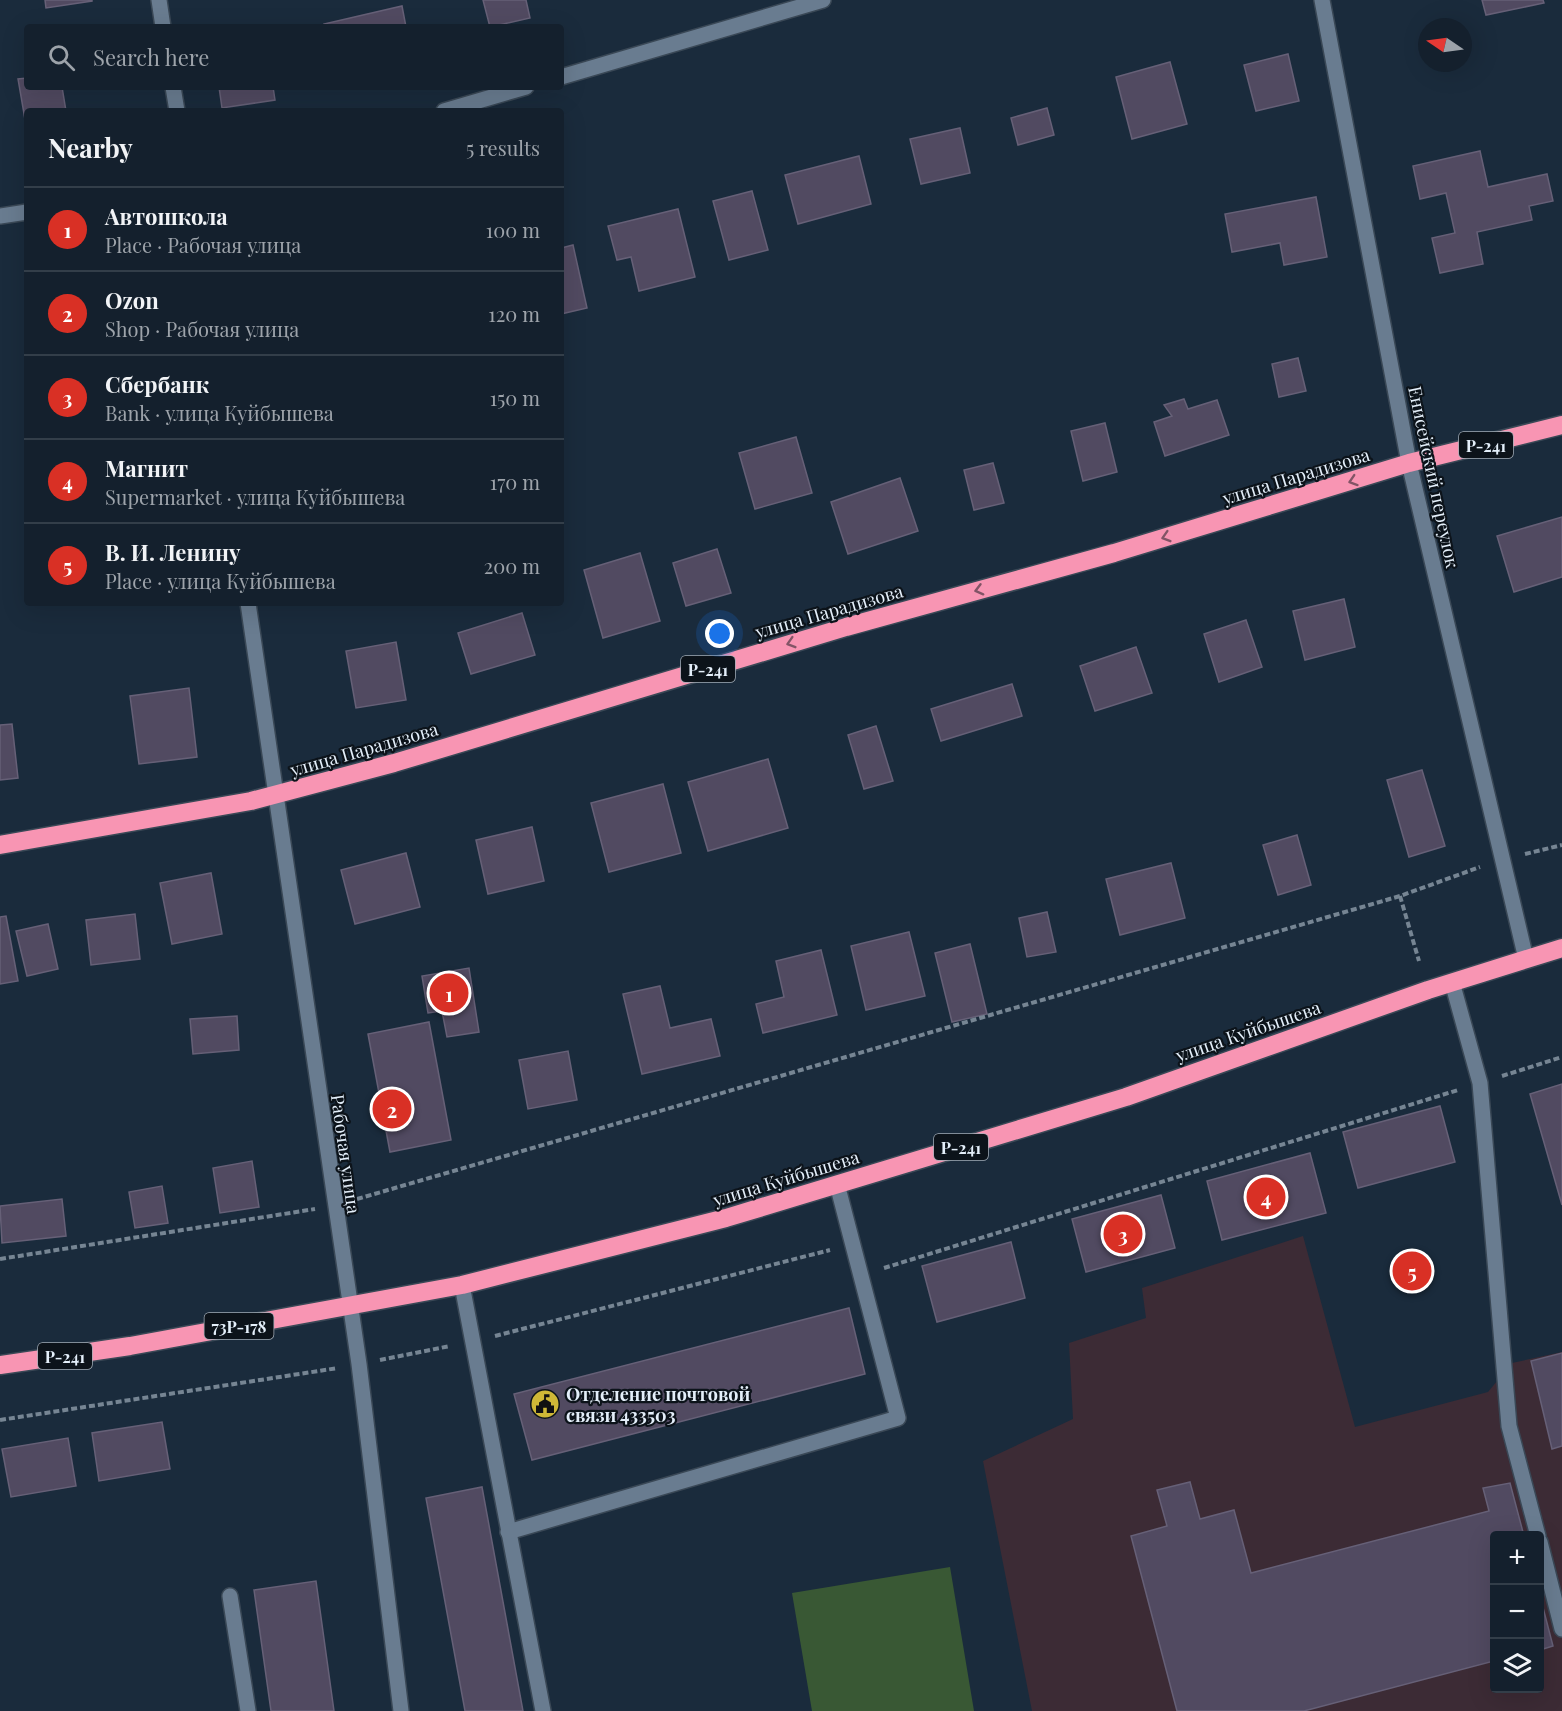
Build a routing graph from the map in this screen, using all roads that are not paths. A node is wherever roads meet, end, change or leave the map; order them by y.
1 (159, 0) edge
2 (823, 0) edge
3 (1322, 0) edge
4 (163, 24) edge
5 (564, 76) edge
6 (174, 90) edge
7 (516, 90) edge
8 (176, 108) edge
9 (454, 108) edge
10 (24, 212) edge
11 (0, 216) edge
12 (1562, 425) edge
13 (1409, 463) junction
14 (248, 606) edge
15 (274, 795) junction
16 (0, 845) edge
17 (1562, 948) edge
18 (1526, 959) junction
19 (1452, 982) junction
20 (837, 1184) junction
21 (462, 1285) junction
22 (349, 1306) junction
23 (129, 1346) joint
24 (0, 1365) edge
25 (1537, 1531) edge
26 (508, 1532) junction
27 (1544, 1561) edge
28 (230, 1596) dead end
29 (1562, 1629) edge
30 (248, 1711) edge
31 (401, 1711) edge
32 (543, 1711) edge

1 - 4 street
2 - 5 street
3 - 13 street, Енисейский переулок
6 - 8 street
7 - 9 street
10 - 11 street
12 - 13 highway, улица Парадизова / Р-241
13 -> 15 highway, улица Парадизова / Р-241
13 - 18 street, Енисейский переулок
14 - 15 street, Рабочая улица
15 - 16 highway, улица Парадизова / Р-241
15 - 22 street, Рабочая улица
17 - 18 highway, улица Куйбышева / Р-241
18 - 19 highway, улица Куйбышева / Р-241
19 - 20 highway, улица Куйбышева / Р-241
19 - 25 street
20 - 21 highway, улица Куйбышева / Р-241
20 - 26 street
21 - 22 highway, улица Куйбышева / Р-241
21 - 26 street
22 - 23 highway, улица Куйбышева / 73Р-178
22 - 31 street, Рабочая улица
23 - 24 highway, улица Куйбышева / Р-241
26 - 32 street
27 - 29 street
28 - 30 street

